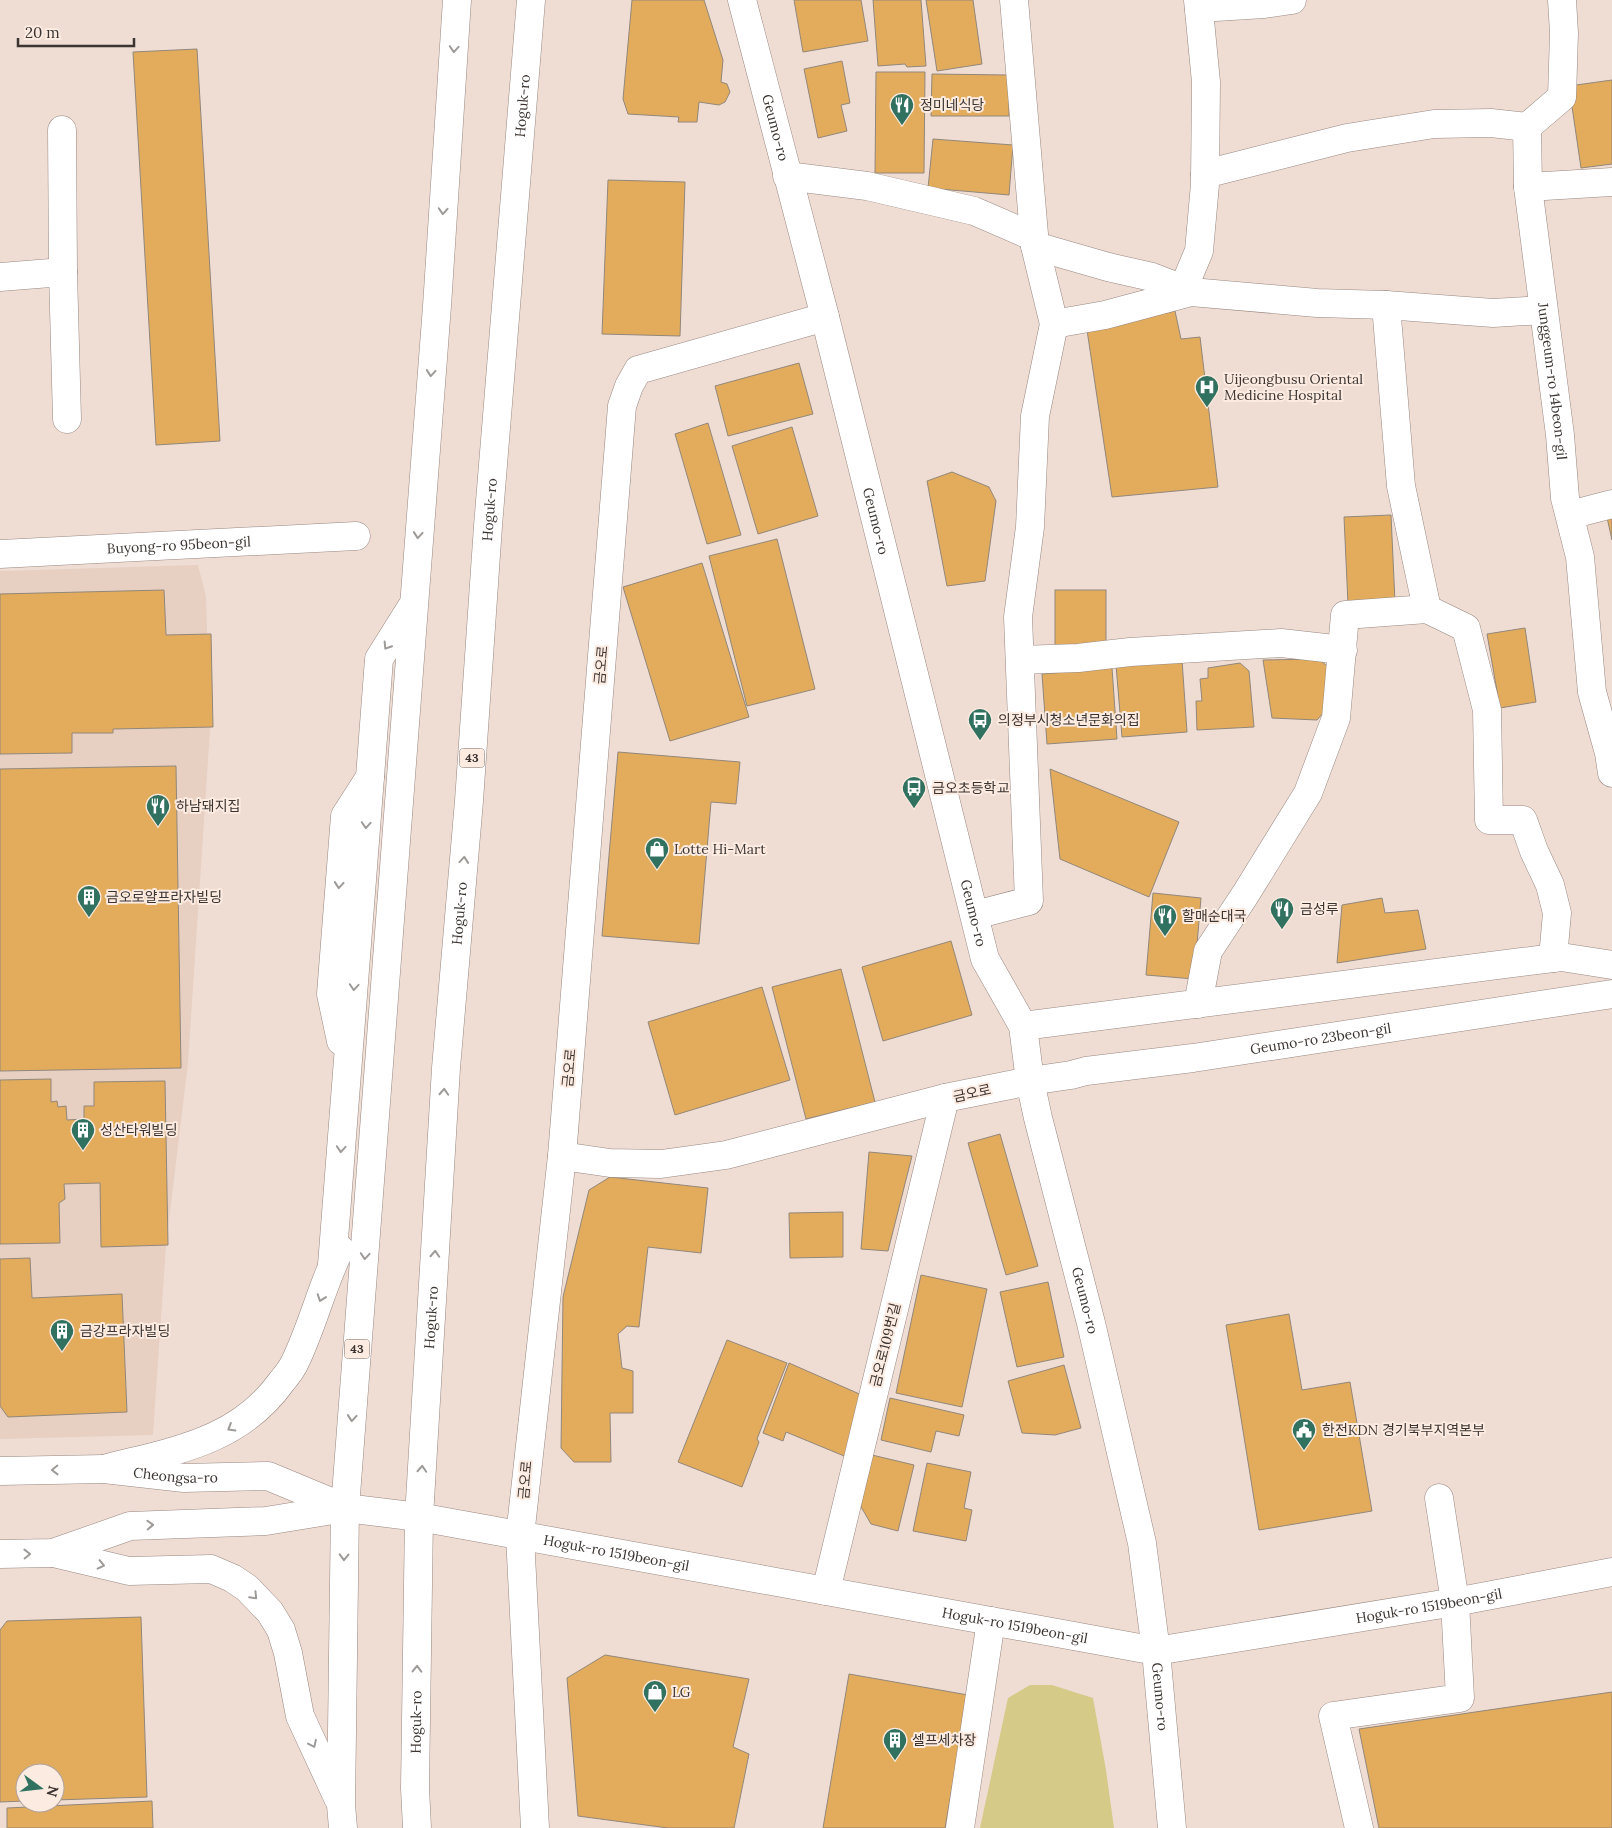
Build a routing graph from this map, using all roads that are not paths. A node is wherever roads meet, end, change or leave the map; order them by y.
1 (457, 0) edge
2 (531, 0) edge
3 (742, 0) edge
4 (1014, 0) edge
5 (1292, 0) edge
6 (1562, 0) edge
7 (1199, 4) edge
8 (1527, 127) junction
9 (62, 130) dead end
10 (1204, 174) junction
11 (788, 176) junction
12 (1612, 182) edge
13 (1528, 187) junction
14 (1034, 242) junction
15 (63, 272) junction
16 (0, 277) edge
17 (1187, 291) junction
18 (1386, 305) junction
19 (1543, 310) junction
20 (825, 317) junction
21 (1054, 324) junction
22 (67, 419) dead end
23 (1612, 504) edge
24 (1570, 515) junction
25 (356, 536) dead end
26 (0, 554) edge
27 (413, 604) junction
28 (1427, 609) junction
29 (1343, 650) junction
30 (1020, 660) junction
31 (1612, 773) edge
32 (975, 915) junction
33 (1553, 958) junction
34 (1612, 965) edge
35 (1612, 994) edge
36 (1198, 1004) junction
37 (1023, 1026) junction
38 (1030, 1081) junction
39 (945, 1098) junction
40 (562, 1156) junction
41 (370, 1190) junction
42 (332, 1265) junction
43 (104, 1469) junction
44 (0, 1471) edge
45 (1440, 1498) dead end
46 (345, 1508) junction
47 (419, 1517) junction
48 (520, 1536) junction
49 (54, 1553) junction
50 (0, 1554) edge
51 (1612, 1572) edge
52 (826, 1591) junction
53 (1455, 1602) junction
54 (991, 1621) junction
55 (1156, 1651) junction
56 (342, 1817) edge
57 (417, 1828) edge
58 (536, 1828) edge
59 (960, 1828) edge
60 (1172, 1828) edge
61 (1359, 1828) edge

1 -> 27 street, 43
47 -> 2 street, Hoguk-ro / 43
3 - 11 street, Geumo-ro
4 - 14 street
5 - 7 street
6 - 8 street
7 - 10 street
8 - 10 street
8 - 13 street, Junggeum-ro 14beon-gil
9 - 15 street
10 - 17 street
11 - 14 street
11 - 20 street, Geumo-ro
12 - 13 street
13 - 19 street, Junggeum-ro 14beon-gil
14 - 17 street
14 - 21 street
15 - 16 street
15 - 22 street
17 - 18 street
17 - 21 street
18 - 19 street
18 - 28 street
19 - 24 street, Junggeum-ro 14beon-gil
20 - 32 street, Geumo-ro
20 - 40 street, 금오로
21 - 30 street
23 - 24 street
24 - 31 street, Junggeum-ro 14beon-gil
25 - 26 street, Buyong-ro 95beon-gil
27 - 41 street, 43
27 -> 42 street
28 - 29 street
28 - 33 street
29 - 30 street
29 - 36 street
30 - 32 street
32 - 37 street, Geumo-ro
33 - 34 street
33 - 36 street
35 - 38 street, Geumo-ro 23beon-gil
36 - 37 street
37 - 38 street, Geumo-ro
38 - 39 street, 금오로
38 - 55 street, Geumo-ro
39 - 40 street, 금오로
39 - 52 street, 금오로109번길
40 - 48 street, 금오로
41 - 42 street
41 -> 46 street, 43
42 -> 43 street
43 -> 44 street, Cheongsa-ro
43 - 46 street, Cheongsa-ro
45 - 53 street
46 - 47 street, Cheongsa-ro
49 -> 46 street, Cheongsa-ro
46 -> 56 street, 43
47 - 48 street, Hoguk-ro 1519beon-gil
57 -> 47 street, Hoguk-ro / 43
48 - 52 street, Hoguk-ro 1519beon-gil
48 - 58 street, 금오로
50 -> 49 street, Cheongsa-ro
49 -> 56 street
51 - 53 street, Hoguk-ro 1519beon-gil
52 - 54 street, Hoguk-ro 1519beon-gil
53 - 55 street, Hoguk-ro 1519beon-gil
53 - 61 street
54 - 55 street, Hoguk-ro 1519beon-gil
54 - 59 street
55 - 60 street, Geumo-ro

